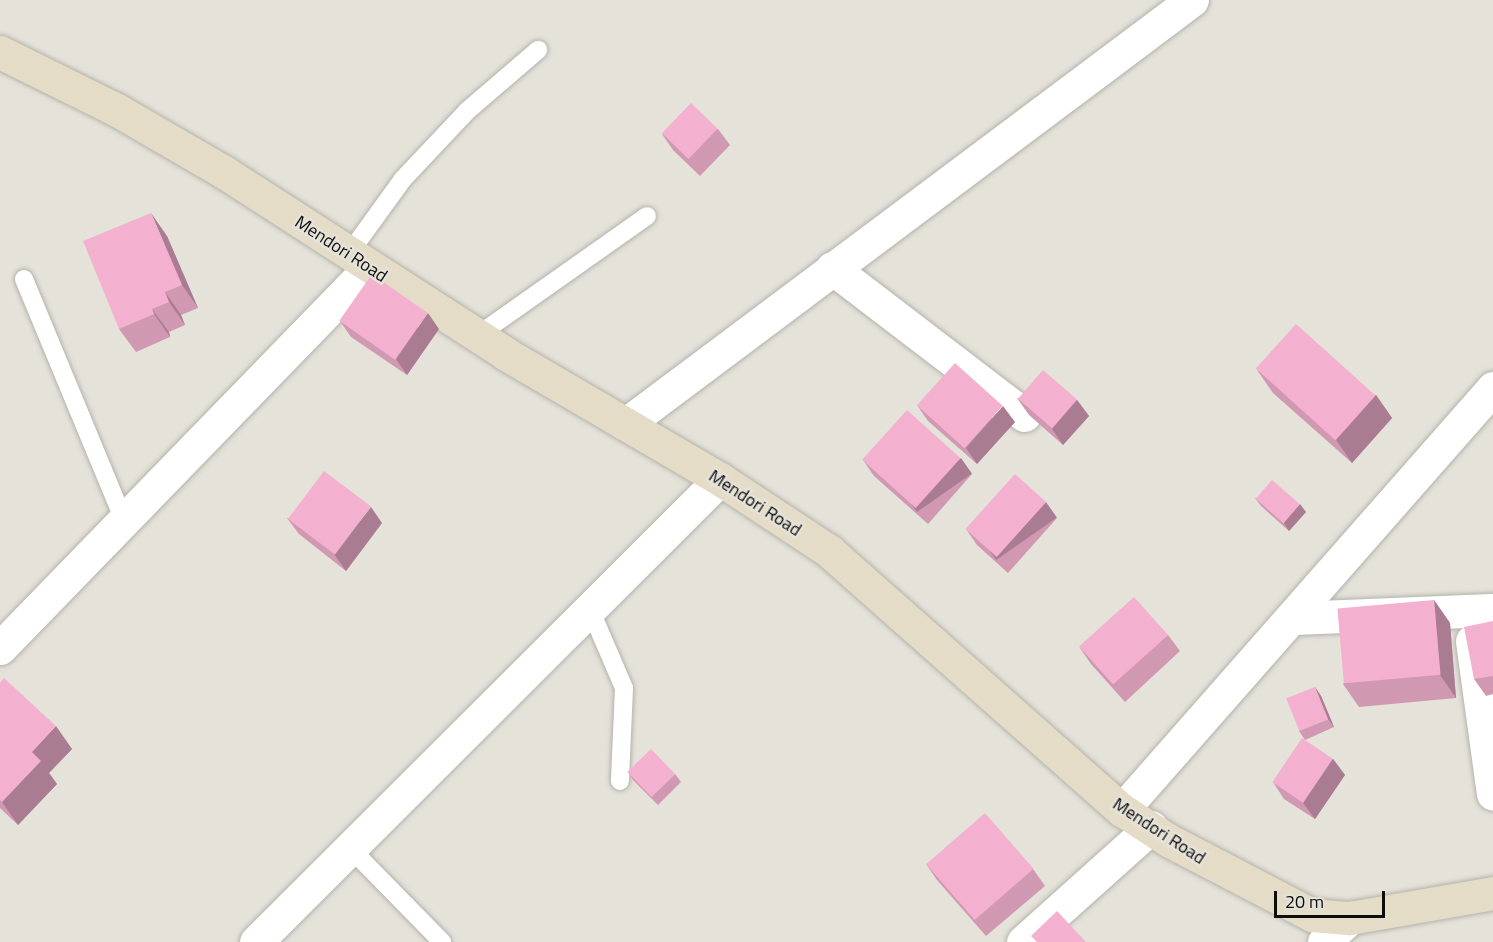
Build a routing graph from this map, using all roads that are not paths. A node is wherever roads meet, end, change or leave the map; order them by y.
1 (1192, 0) edge
2 (538, 50) dead end
3 (0, 52) edge
4 (647, 216) dead end
5 (359, 261) junction
6 (832, 268) junction
7 (24, 279) dead end
8 (477, 336) junction
9 (1493, 388) edge
10 (1024, 416) edge
11 (626, 424) junction
12 (720, 479) junction
13 (124, 520) junction
14 (590, 609) junction
15 (1480, 611) edge
16 (1292, 618) junction
17 (0, 648) edge
18 (620, 781) dead end
19 (1493, 794) edge
20 (1122, 810) junction
21 (1151, 827) junction
22 (350, 848) junction
23 (1493, 893) edge
24 (1350, 918) junction
25 (256, 942) edge
26 (442, 942) edge
27 (1023, 942) edge
28 (1324, 942) edge

1 - 6 street
2 - 5 lane
3 - 5 main road, Mendori Road
4 - 8 lane
5 - 8 main road, Mendori Road
5 - 13 street
6 - 10 street
6 - 11 street
7 - 13 lane
8 - 11 main road, Mendori Road
9 - 16 street
11 - 12 main road, Mendori Road
12 - 14 street
12 - 20 main road, Mendori Road
13 - 17 street
14 - 18 lane
14 - 22 street
15 - 16 street
15 - 19 street
16 - 20 street
20 - 21 main road, Mendori Road
21 - 24 main road, Mendori Road
21 - 27 street
22 - 25 street
22 - 26 lane
23 - 24 main road, Mendori Road
24 - 28 street

